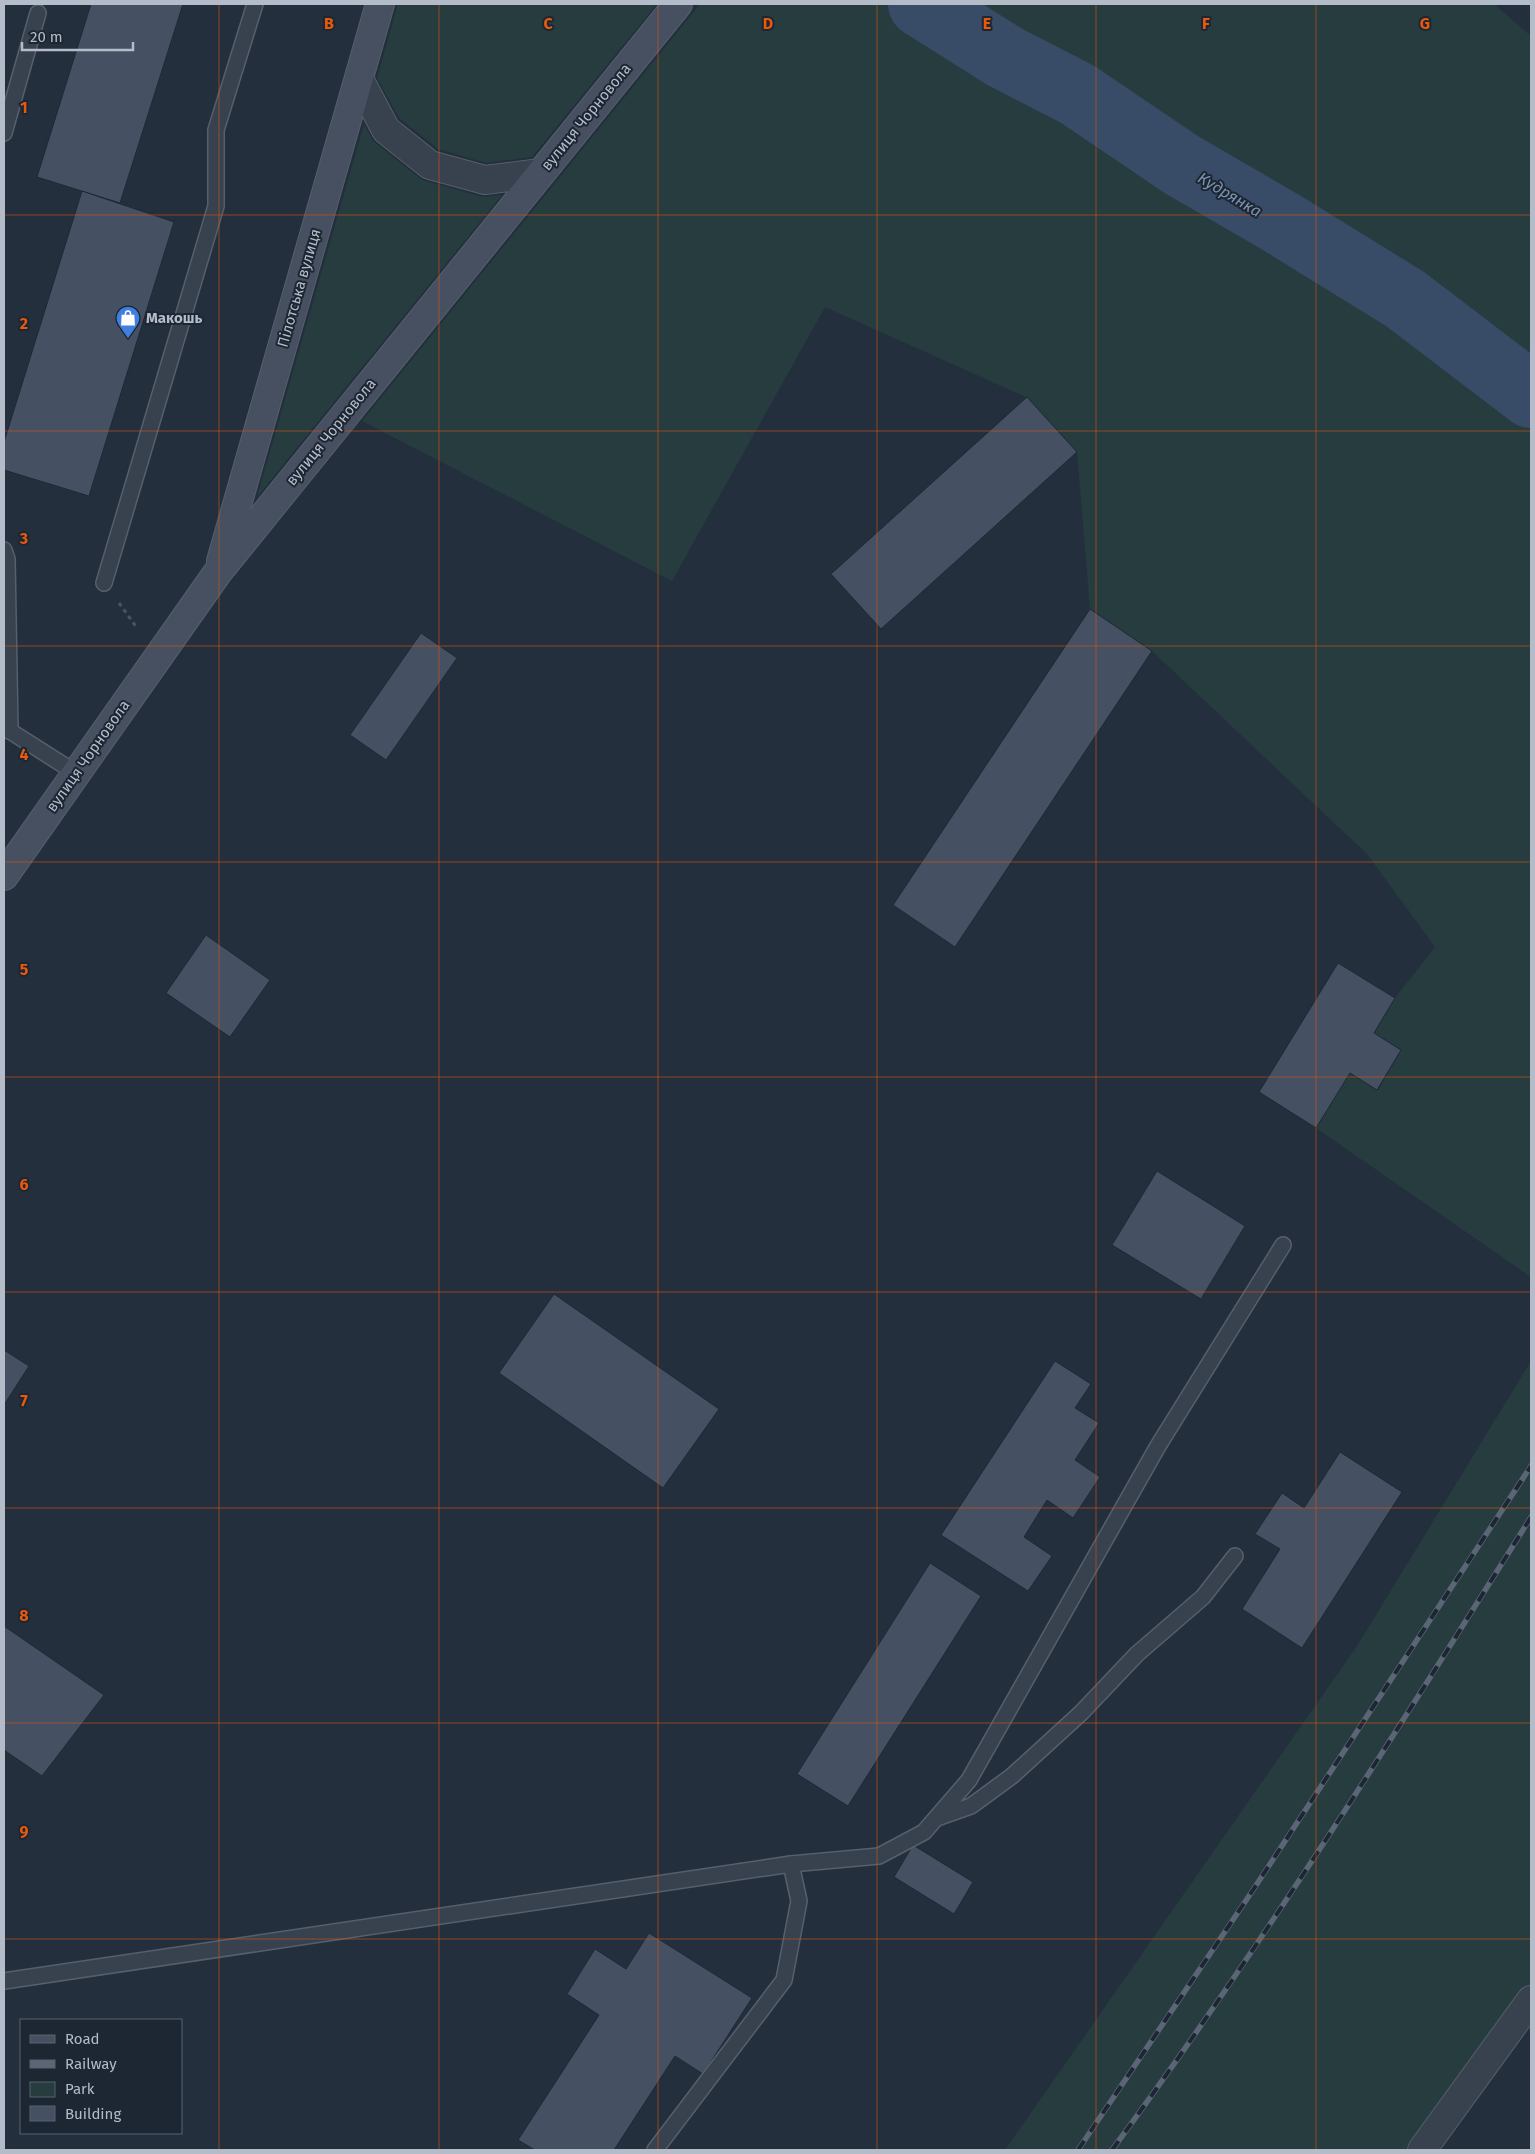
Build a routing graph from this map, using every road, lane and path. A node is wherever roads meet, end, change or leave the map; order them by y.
1 (255, 4) edge
2 (380, 4) edge
3 (678, 4) edge
4 (38, 13) dead end
5 (359, 79) junction
6 (4, 133) edge
7 (541, 173) junction
8 (4, 550) edge
9 (218, 572) junction
10 (104, 583) dead end
11 (6, 730) edge
12 (76, 773) junction
13 (6, 870) edge
14 (1283, 1245) dead end
15 (1235, 1556) dead end
16 (936, 1818) junction
17 (791, 1864) junction
18 (4, 1981) edge
19 (1531, 2000) edge
20 (655, 2150) edge
21 (1422, 2150) edge

1 - 10 lane
2 - 5 street, Пілотська вулиця
3 - 7 street, вулиця Чорновола
4 - 6 lane
5 - 7 street
5 - 9 street, Пілотська вулиця
7 - 9 street, вулиця Чорновола
8 - 11 lane
9 - 12 street, вулиця Чорновола
11 - 12 lane
12 - 13 street, вулиця Чорновола
14 - 16 lane
15 - 16 lane
16 - 17 lane
17 - 18 lane
17 - 20 lane
19 - 21 street

